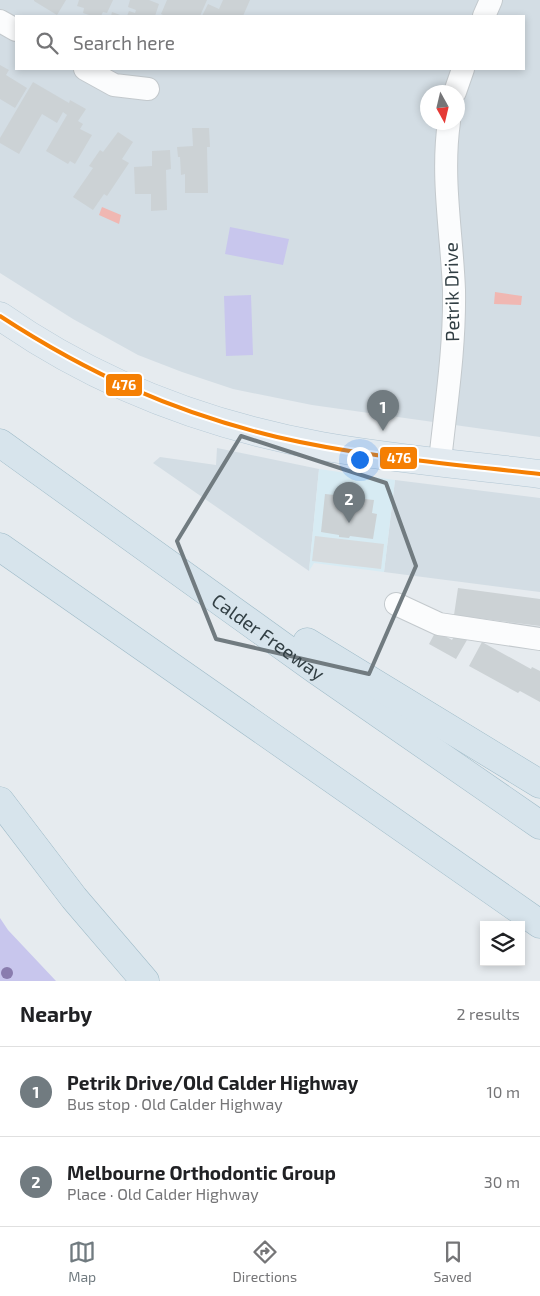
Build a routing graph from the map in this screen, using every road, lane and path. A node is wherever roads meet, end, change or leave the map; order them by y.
1 (491, 0) edge
2 (484, 15) edge
3 (0, 20) edge
4 (15, 29) edge
5 (87, 70) edge
6 (463, 70) edge
7 (457, 85) edge
8 (148, 89) dead end
9 (448, 130) edge
10 (0, 316) edge
11 (9, 449) edge
12 (440, 461) junction
13 (540, 474) edge
14 (0, 547) edge
15 (396, 604) dead end
16 (540, 639) edge
17 (540, 784) edge
18 (0, 801) edge
19 (540, 825) edge
20 (540, 924) edge
21 (145, 981) edge

1 - 2 street
3 - 4 street
5 - 8 street
6 - 7 street
9 - 12 street, Petrik Drive
10 - 12 main road
11 - 17 highway
11 - 19 highway, Calder Freeway
12 - 13 main road
14 - 20 highway
15 - 16 street
18 - 21 highway

